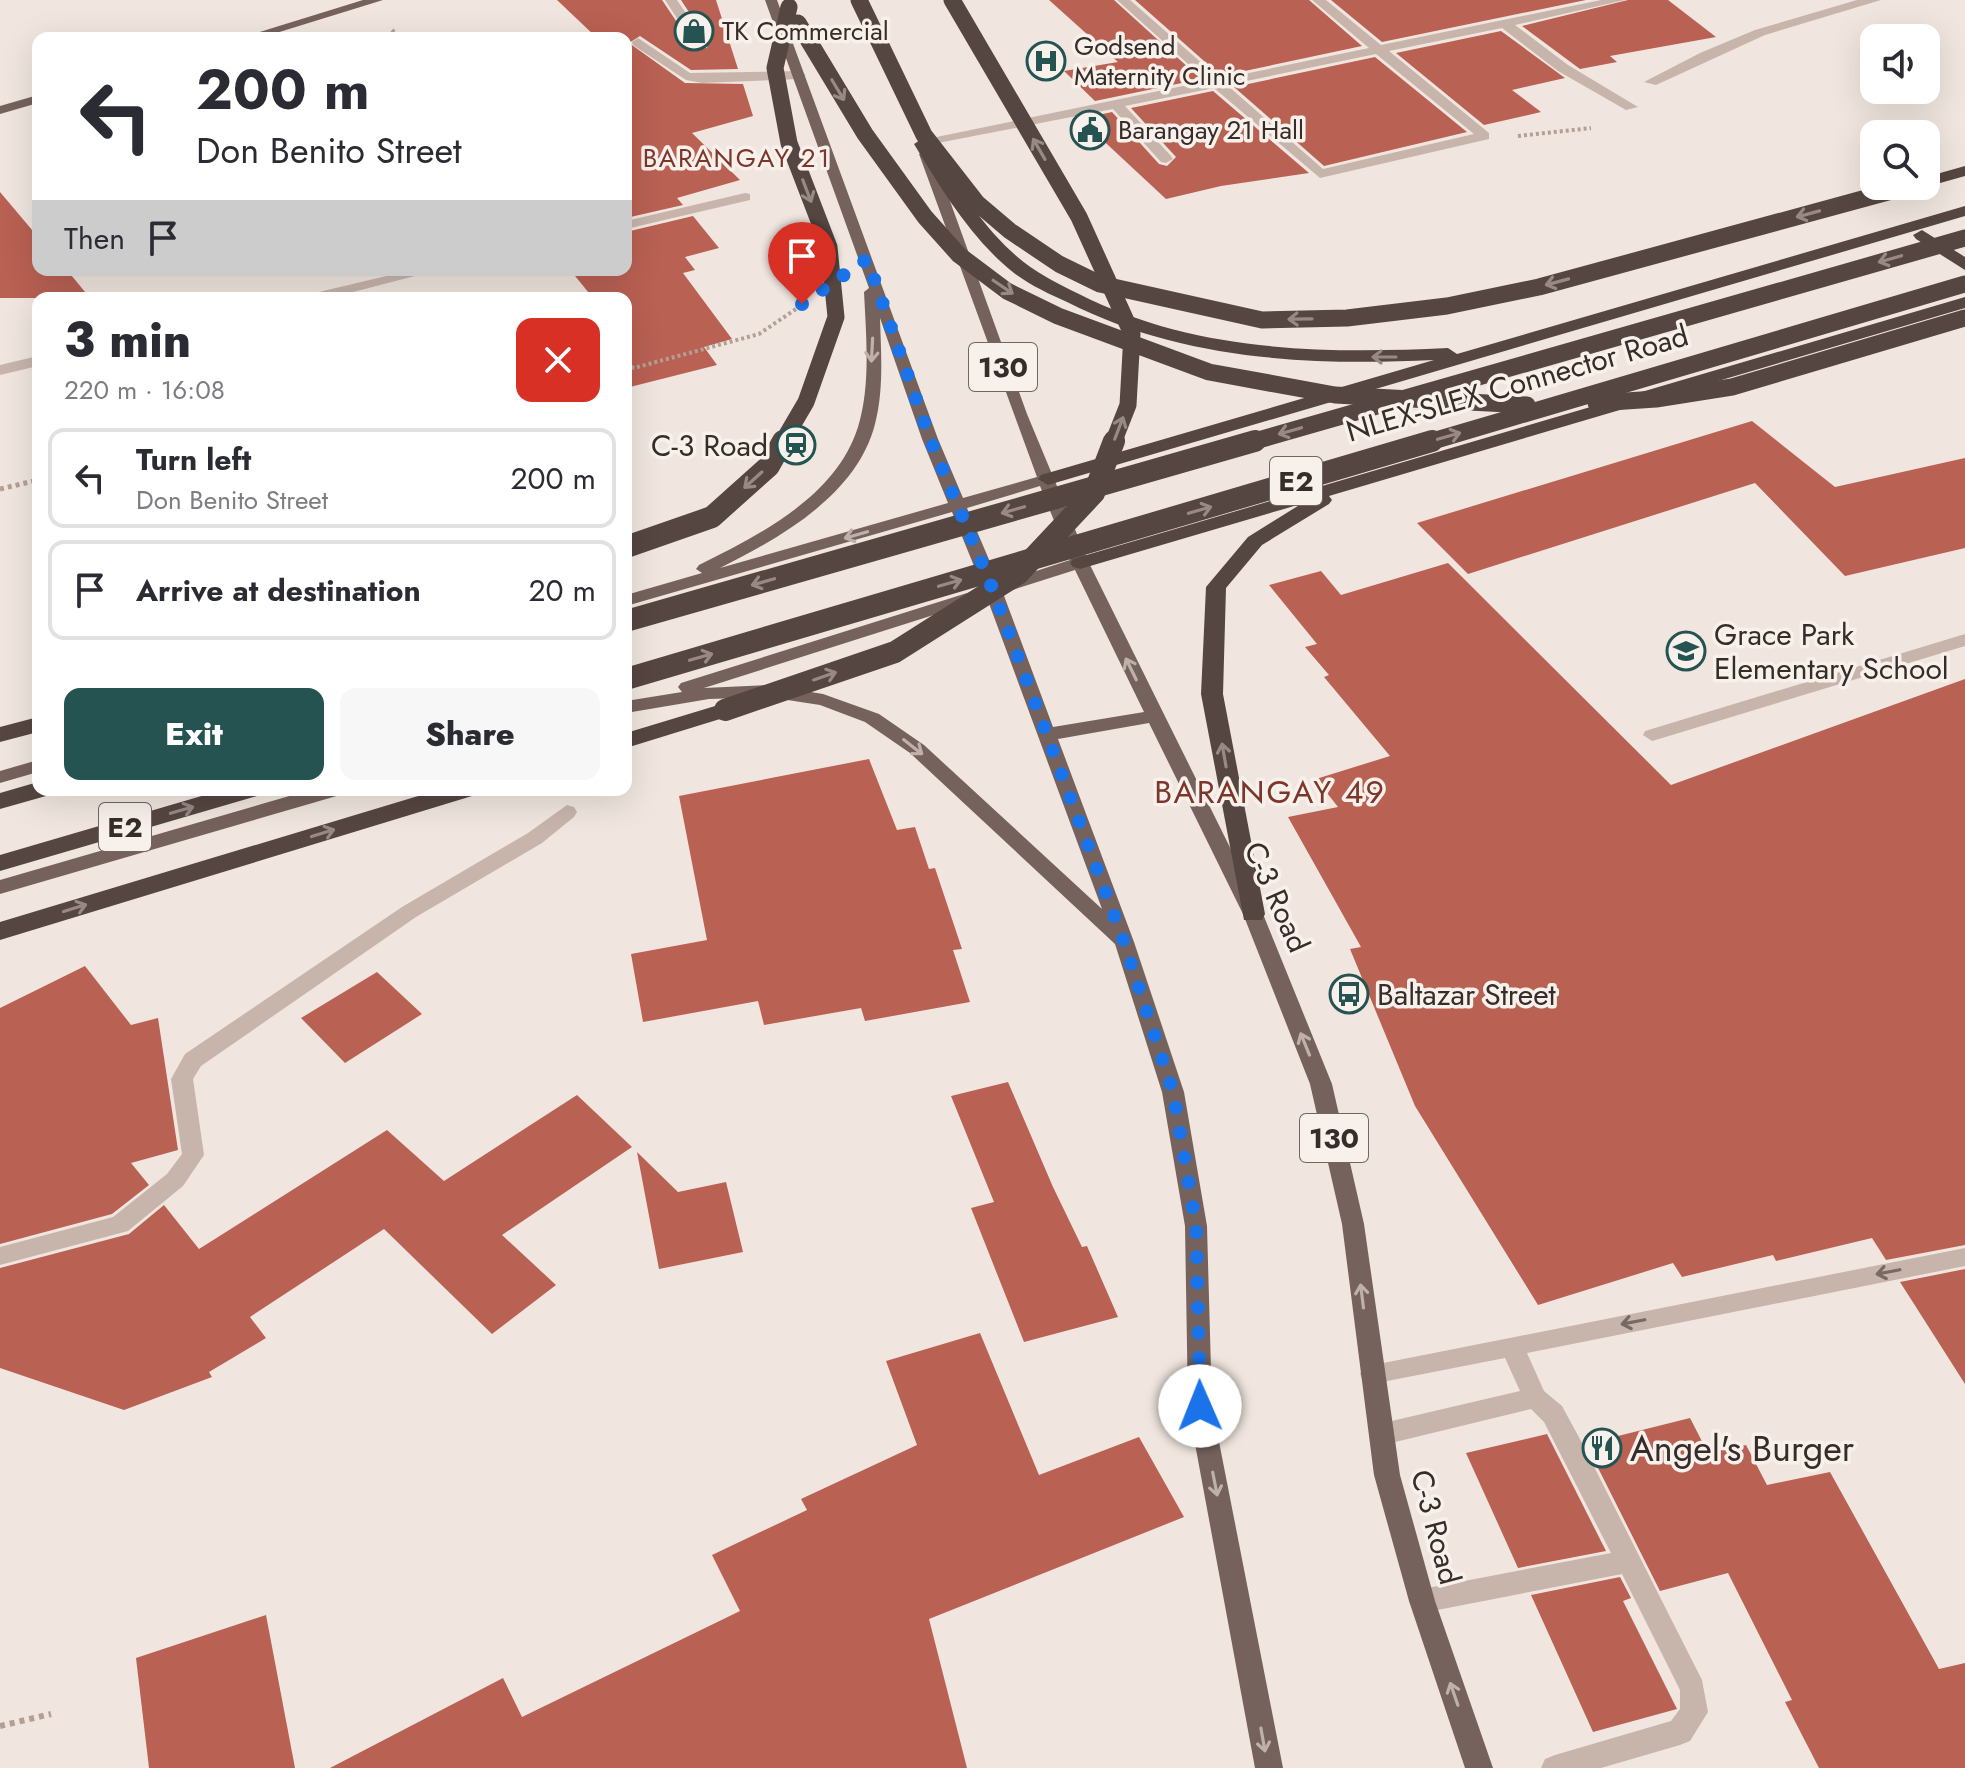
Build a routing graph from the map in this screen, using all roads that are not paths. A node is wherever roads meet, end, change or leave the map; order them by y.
1 (377, 0) edge
2 (671, 0) edge
3 (859, 0) edge
4 (866, 0) edge
5 (952, 0) edge
6 (1123, 0) edge
7 (1318, 0) edge
8 (1567, 0) edge
9 (1619, 0) edge
10 (1875, 0) edge
11 (782, 2) edge
12 (1579, 8) junction
13 (1506, 25) junction
14 (267, 32) edge
15 (638, 42) dead end
16 (700, 43) dead end
17 (1381, 50) junction
18 (799, 75) junction
19 (1651, 82) dead end
20 (1217, 83) junction
21 (32, 101) edge
22 (1115, 103) junction
23 (1631, 107) road end
24 (0, 110) edge
25 (922, 144) junction
26 (1166, 159) dead end
27 (1965, 171) edge
28 (1940, 178) edge
29 (745, 197) dead end
30 (1860, 200) edge
31 (1965, 211) edge
32 (632, 224) edge
33 (1910, 227) junction
34 (1965, 238) edge
35 (1965, 265) edge
36 (871, 272) junction
37 (405, 276) edge
38 (1965, 284) edge
39 (337, 292) edge
40 (1965, 302) edge
41 (1965, 318) edge
42 (1490, 352) junction
43 (32, 362) edge
44 (0, 370) edge
45 (1048, 479) junction
46 (1353, 482) junction
47 (958, 506) junction
48 (632, 545) edge
49 (1080, 563) junction
50 (993, 590) junction
51 (662, 591) junction
52 (632, 599) edge
53 (632, 619) edge
54 (1965, 640) edge
55 (632, 677) edge
56 (632, 704) edge
57 (632, 705) edge
58 (1153, 716) junction
59 (32, 726) edge
60 (0, 735) edge
61 (1046, 735) junction
62 (1652, 735) dead end
63 (632, 739) edge
64 (32, 768) edge
65 (0, 777) edge
66 (32, 792) edge
67 (229, 796) edge
68 (312, 796) edge
69 (444, 796) edge
70 (0, 801) edge
71 (567, 812) dead end
72 (0, 863) edge
73 (0, 887) edge
74 (1253, 914) junction
75 (0, 931) edge
76 (1124, 942) junction
77 (0, 1256) edge
78 (1965, 1257) edge
79 (1512, 1346) junction
80 (1372, 1374) junction
81 (1535, 1398) junction
82 (1383, 1434) junction
83 (1629, 1561) junction
84 (1422, 1601) junction
85 (1269, 1768) edge
86 (1479, 1768) edge
87 (1555, 1768) edge

1 - 14 main road
2 - 16 street
30 -> 3 highway, bridge
4 - 25 main road, C-3 Road / 130
63 -> 5 highway, bridge
6 - 20 street
7 - 17 street
8 - 12 street
9 - 12 street
10 - 19 street
11 - 18 main road
11 -> 41 highway, bridge
11 -> 48 highway, bridge
12 - 13 street
13 - 17 street
13 - 23 street
15 - 18 street
17 - 20 street
17 - 20 street
18 - 36 main road
20 - 22 street
21 - 24 main road
22 - 25 street
22 - 26 street
42 -> 25 highway
25 - 45 main road, C-3 Road / 130
27 - 28 highway
29 - 32 street
31 - 33 highway
33 - 35 highway
33 - 42 highway
34 -> 53 highway, NLEX-SLEX Connector Road / E2, bridge
36 - 47 main road
36 -> 51 main road
37 - 39 street
55 -> 38 highway, NLEX-SLEX Connector Road / E2, bridge
40 - 46 highway
42 - 45 highway
43 - 44 street
45 - 47 main road
45 - 49 main road, C-3 Road / 130
46 - 49 highway
74 -> 46 highway
47 - 50 main road
47 -> 51 main road
49 - 50 main road
58 -> 49 main road, C-3 Road / 130
50 - 56 main road
50 - 61 main road
51 - 52 main road
54 - 62 street
57 -> 76 main road
58 - 61 main road
58 - 74 main road, C-3 Road / 130
59 - 60 highway
61 - 76 main road
64 - 65 main road
66 - 70 highway
72 -> 67 highway, E2
68 - 73 main road
75 -> 69 highway
71 - 77 street
80 -> 74 main road, C-3 Road / 130
76 -> 85 main road
78 -> 79 street
79 - 80 street
79 - 81 street
80 - 82 main road, C-3 Road / 130
81 - 82 street
81 - 83 street
82 - 84 main road, C-3 Road / 130
83 - 84 street
83 - 87 street
86 -> 84 main road, C-3 Road / 130

